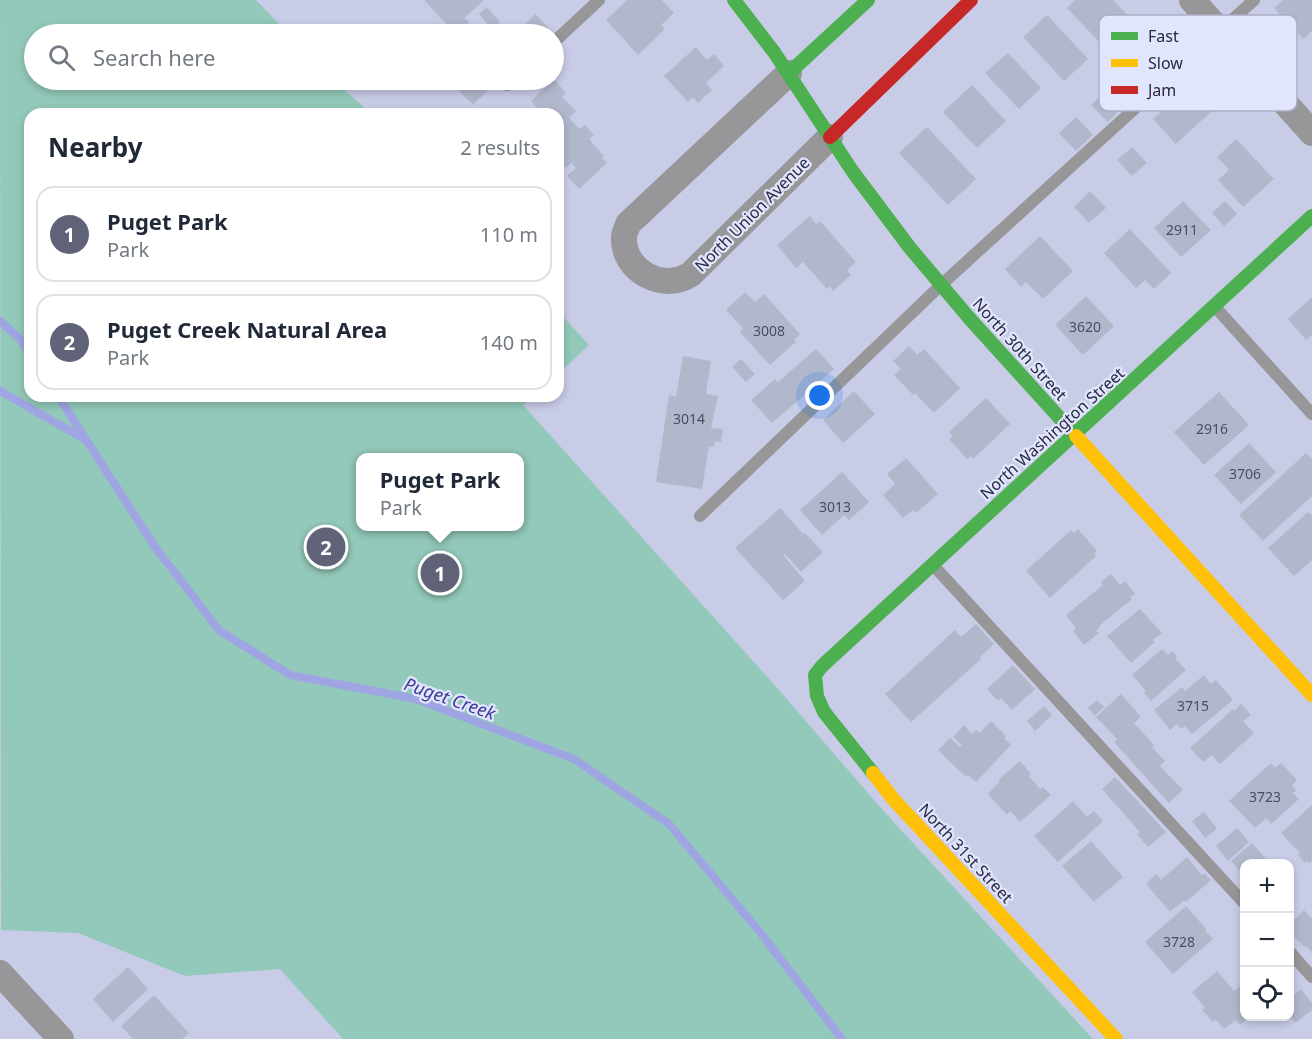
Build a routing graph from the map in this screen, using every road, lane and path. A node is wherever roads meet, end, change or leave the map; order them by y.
1 (599, 0) edge
2 (734, 0) edge
3 (867, 0) edge
4 (971, 0) edge
5 (1192, 0) edge
6 (1254, 0) edge
7 (1205, 15) edge
8 (1238, 15) edge
9 (564, 33) edge
10 (789, 73) junction
11 (1133, 111) edge
12 (1292, 111) edge
13 (1312, 133) edge
14 (830, 137) junction
15 (1312, 216) edge
16 (941, 285) junction
17 (1215, 307) junction
18 (1312, 414) edge
19 (1076, 435) junction
20 (700, 516) dead end
21 (932, 564) junction
22 (815, 675) joint
23 (1312, 695) edge
24 (1240, 898) edge
25 (1294, 957) edge
26 (0, 973) edge
27 (1312, 977) edge
28 (61, 1039) edge
29 (1116, 1039) edge

1 - 9 lane
2 - 10 street, North 30th Street
3 - 10 street, North Union Avenue
4 - 14 street, North Union Avenue
5 - 7 street
6 - 8 lane
10 - 14 street, North 30th Street
10 - 14 street, North Union Avenue
11 - 16 lane
12 - 13 street
14 - 16 street, North 30th Street
15 - 17 street, North Washington Street
16 - 19 street, North 30th Street
16 - 20 lane
17 - 18 lane
17 - 19 street, North Washington Street
19 - 21 street, North Washington Street
19 - 23 street, North 30th Street
21 - 22 street, North Washington Street
21 - 24 lane
22 - 29 street, North 31st Street
25 - 27 lane
26 - 28 street

